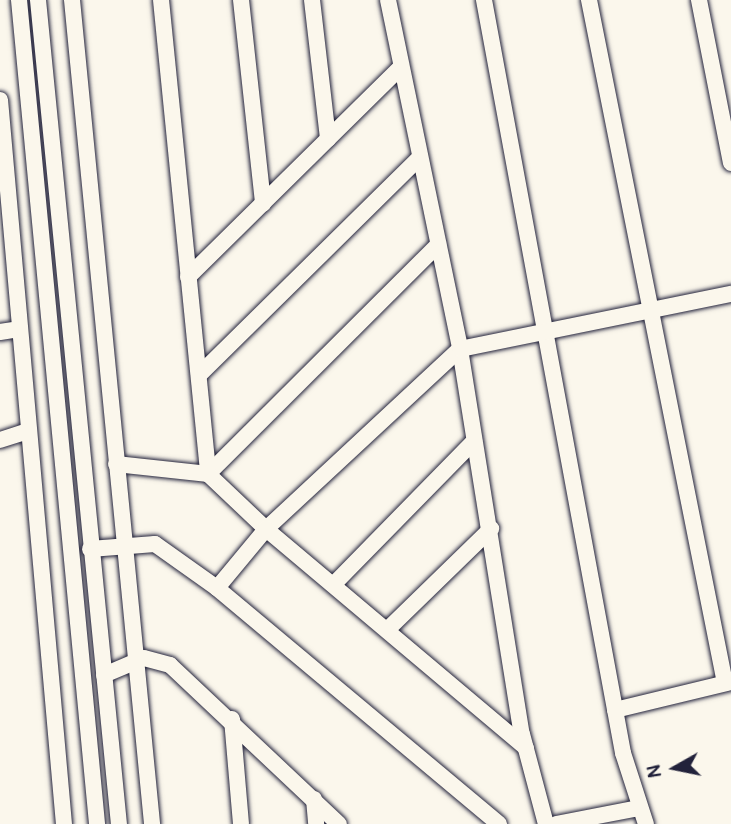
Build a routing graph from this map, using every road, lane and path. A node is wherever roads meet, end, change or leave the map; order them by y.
1 (19, 0) edge
2 (38, 0) edge
3 (72, 0) edge
4 (161, 0) edge
5 (241, 0) edge
6 (312, 0) edge
7 (388, 0) edge
8 (484, 0) edge
9 (589, 0) edge
10 (699, 0) edge
11 (401, 67) junction
12 (0, 100) edge
13 (328, 139) junction
14 (2, 146) edge
15 (420, 157) junction
16 (731, 163) edge
17 (263, 204) junction
18 (6, 226) edge
19 (439, 245) junction
20 (188, 277) junction
21 (731, 294) edge
22 (650, 310) junction
23 (19, 329) junction
24 (548, 331) junction
25 (0, 332) edge
26 (460, 349) junction
27 (199, 375) junction
28 (28, 431) junction
29 (0, 440) edge
30 (474, 441) junction
31 (116, 464) junction
32 (208, 474) junction
33 (266, 529) junction
34 (491, 529) junction
35 (123, 547) junction
36 (90, 549) junction
37 (335, 583) junction
38 (217, 588) junction
39 (388, 629) junction
40 (134, 662) junction
41 (104, 675) junction
42 (728, 683) edge
43 (615, 710) junction
44 (232, 719) junction
45 (526, 748) junction
46 (314, 799) junction
47 (643, 816) edge
48 (64, 824) edge
49 (97, 824) edge
50 (119, 824) edge
51 (152, 824) edge
52 (241, 824) edge
53 (316, 824) edge
54 (339, 824) edge
55 (499, 824) edge
56 (546, 824) edge
57 (556, 824) edge

1 - 49 street
2 - 36 street
3 - 31 street
4 - 20 street
5 - 17 street
6 - 13 street
7 - 11 street
8 - 24 street
9 - 22 street
10 - 16 street
11 - 13 street
11 - 15 street
12 - 14 street
13 - 17 street
14 - 18 street
15 - 19 street
15 - 27 street
17 - 20 street
18 - 23 street
19 - 26 street
19 - 32 street
20 - 27 street
21 - 22 street
22 - 24 street
22 - 42 street
23 - 25 street
23 - 28 street
24 - 26 street
24 - 43 street
26 - 30 street
26 - 33 street
27 - 32 street
28 - 29 street
28 - 48 street
30 - 34 street
30 - 37 street
31 - 32 street
31 - 35 street
32 - 33 street
33 - 37 street
33 - 38 street
34 - 39 street
34 - 45 street
35 - 36 street
35 - 38 street
35 - 40 street
36 - 41 street
37 - 39 street
38 - 55 street
39 - 45 street
40 - 41 street
40 - 44 street
40 - 51 street
41 - 50 street
42 - 43 street
43 - 47 street
44 - 46 street
44 - 52 street
45 - 56 street
46 - 53 street
46 - 54 street
47 - 57 street

